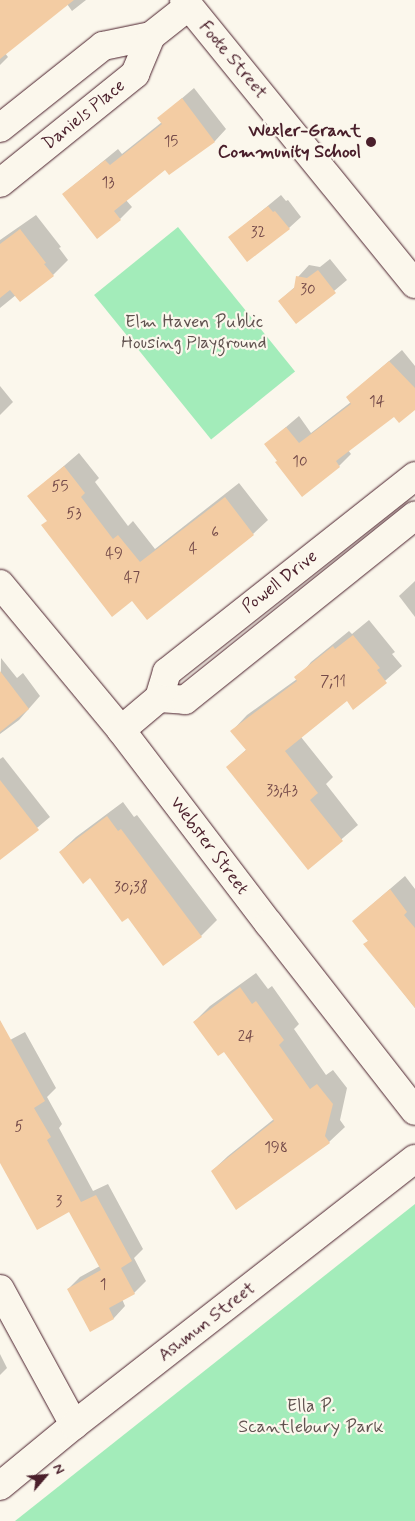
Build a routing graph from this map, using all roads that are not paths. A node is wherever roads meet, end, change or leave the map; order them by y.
1 (186, 3) edge
2 (151, 36) junction
3 (0, 128) edge
4 (0, 183) edge
5 (415, 284) edge
6 (415, 476) edge
7 (415, 516) edge
8 (0, 584) edge
9 (159, 698) junction
10 (121, 730) junction
11 (415, 1111) edge
12 (415, 1160) edge
13 (0, 1289) edge
14 (74, 1425) junction
15 (0, 1486) edge

1 - 2 street, Daniels Place
1 - 5 street, Foote Street
2 - 3 street, Daniels Place
2 - 4 street, Daniels Place
6 - 9 street, Powell Drive
7 - 9 street, Powell Drive
8 - 10 street, Webster Street
9 - 10 street
10 - 11 street, Webster Street
12 - 14 street, Ashmun Street
13 - 14 street
14 - 15 street, Ashmun Street

